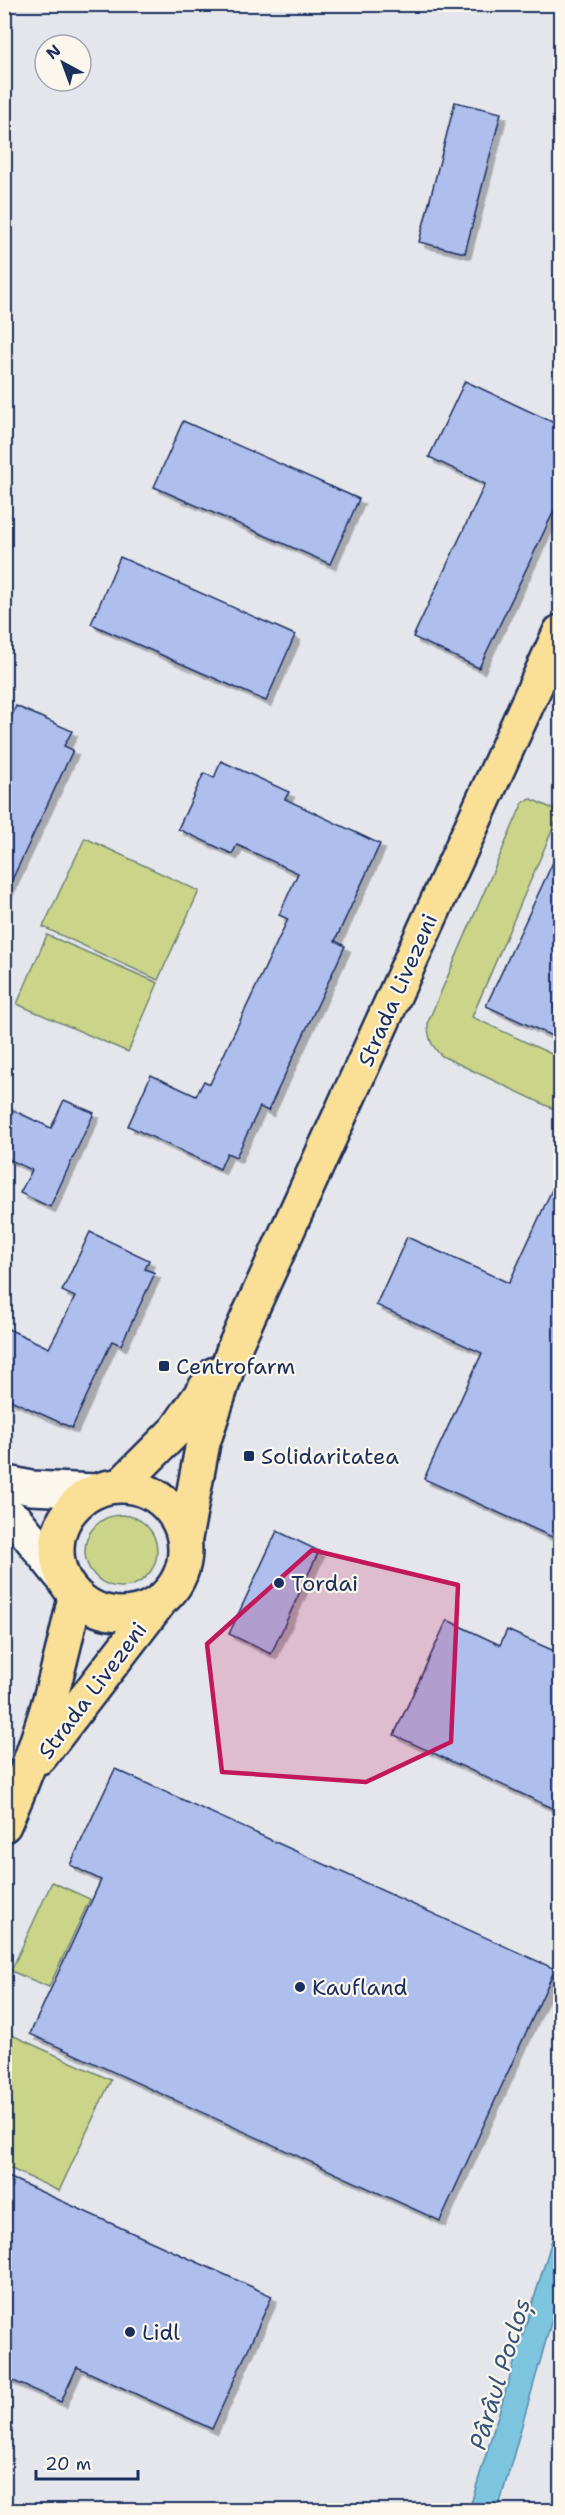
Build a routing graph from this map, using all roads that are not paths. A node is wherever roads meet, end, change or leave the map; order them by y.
1 (561, 632) edge
2 (234, 1348) junction
3 (4, 1482) edge
4 (109, 1488) junction
5 (4, 1511) edge
6 (185, 1538) junction
7 (68, 1586) junction
8 (158, 1604) junction
9 (27, 1776) junction
10 (4, 1825) edge

1 - 2 main road, Strada Livezeni
2 - 4 main road, Strada Livezeni
2 - 6 main road, Strada Livezeni
3 - 4 street
4 - 6 main road
4 - 7 main road
5 - 7 street
6 - 8 main road
7 - 8 main road
7 - 9 main road, Strada Livezeni
8 - 9 main road, Strada Livezeni
9 - 10 main road, Strada Livezeni

